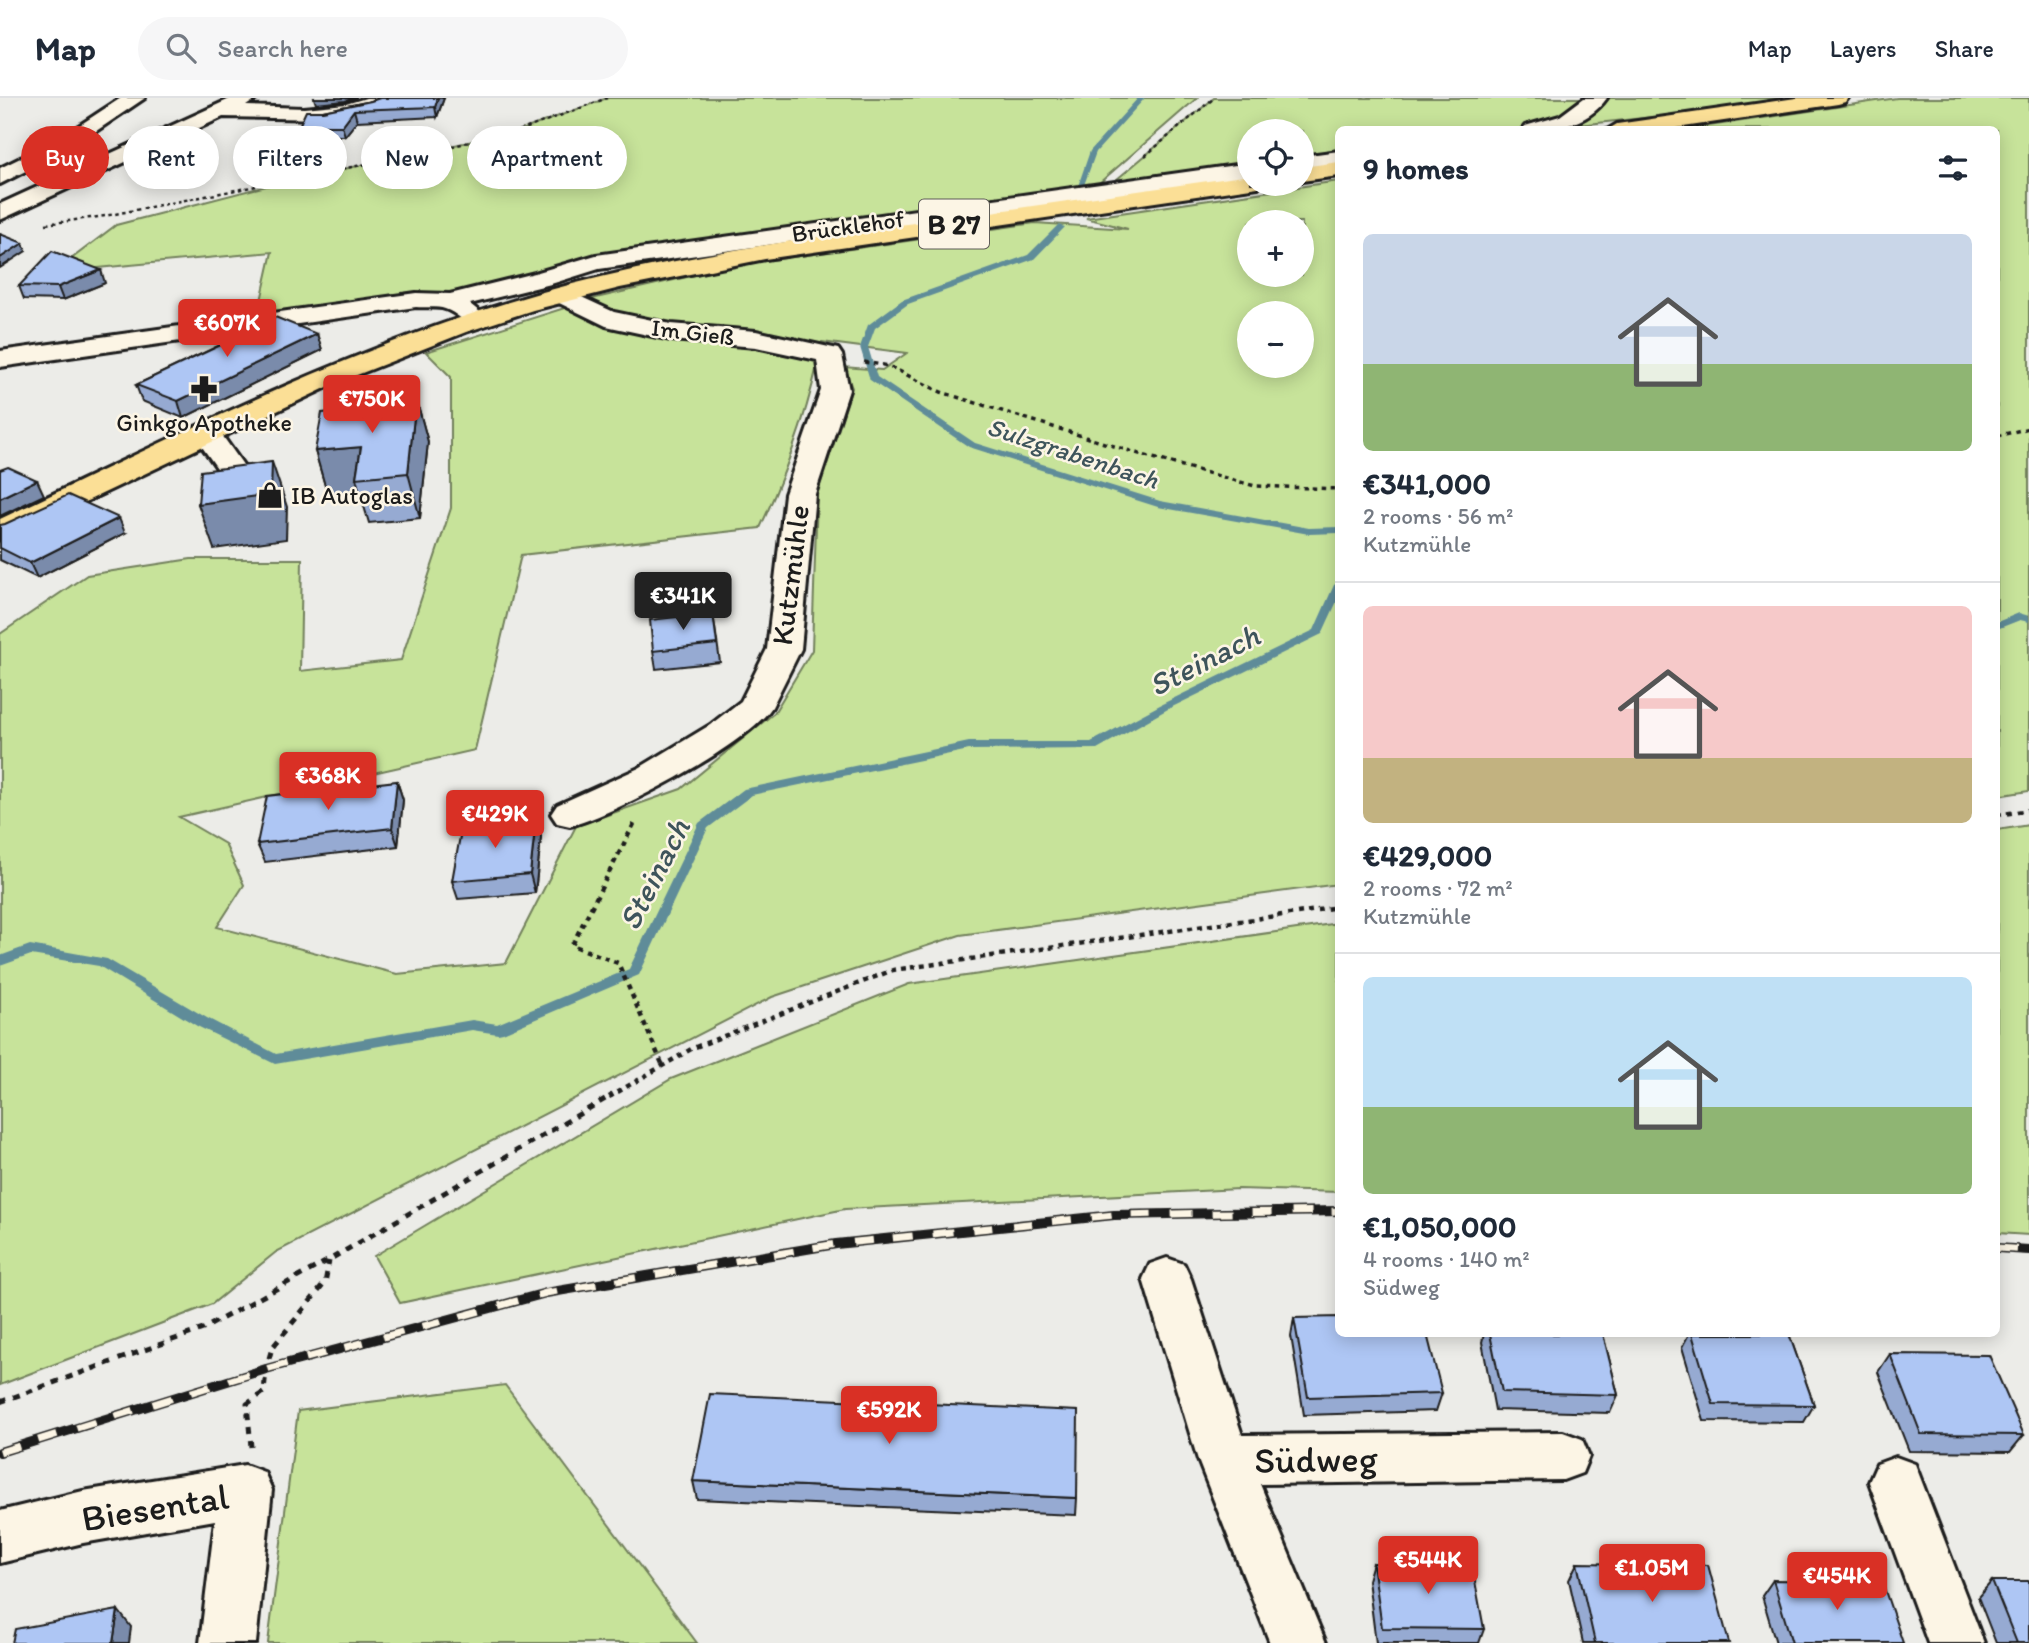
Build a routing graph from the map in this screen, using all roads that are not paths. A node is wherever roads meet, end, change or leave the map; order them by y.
1 (135, 98) edge
2 (248, 98) edge
3 (384, 98) edge
4 (1597, 98) edge
5 (1838, 98) edge
6 (221, 111) junction
7 (1546, 126) edge
8 (1645, 126) edge
9 (1335, 158) edge
10 (1314, 160) edge
11 (1335, 170) edge
12 (1237, 171) edge
13 (1314, 172) edge
14 (0, 177) edge
15 (1237, 184) edge
16 (0, 213) edge
17 (562, 295) junction
18 (450, 301) junction
19 (478, 320) junction
20 (829, 355) joint
21 (0, 359) edge
22 (207, 434) junction
23 (253, 499) edge
24 (0, 531) edge
25 (570, 814) dead end
26 (1167, 1279) dead end
27 (1563, 1456) dead end
28 (1224, 1460) junction
29 (1896, 1482) dead end
30 (0, 1537) edge
31 (228, 1643) edge
32 (1298, 1643) edge
33 (1956, 1643) edge

1 - 14 street
2 - 6 street
3 - 6 street
4 - 7 street
5 - 8 main road
6 - 16 street
9 - 10 street
11 - 13 main road
12 - 18 street, Brücklehof
15 - 17 main road, B 27
17 - 19 main road, B 27
17 - 20 street, Im Gieß
18 - 19 street
18 - 21 street, Brücklehof
19 - 22 main road, B 27
20 - 25 street, Kutzmühle
22 - 23 street
22 - 24 main road, B 27
26 - 28 street
27 - 28 street, Südweg
28 - 32 street, Südweg
29 - 33 street
30 - 31 street, Biesental

